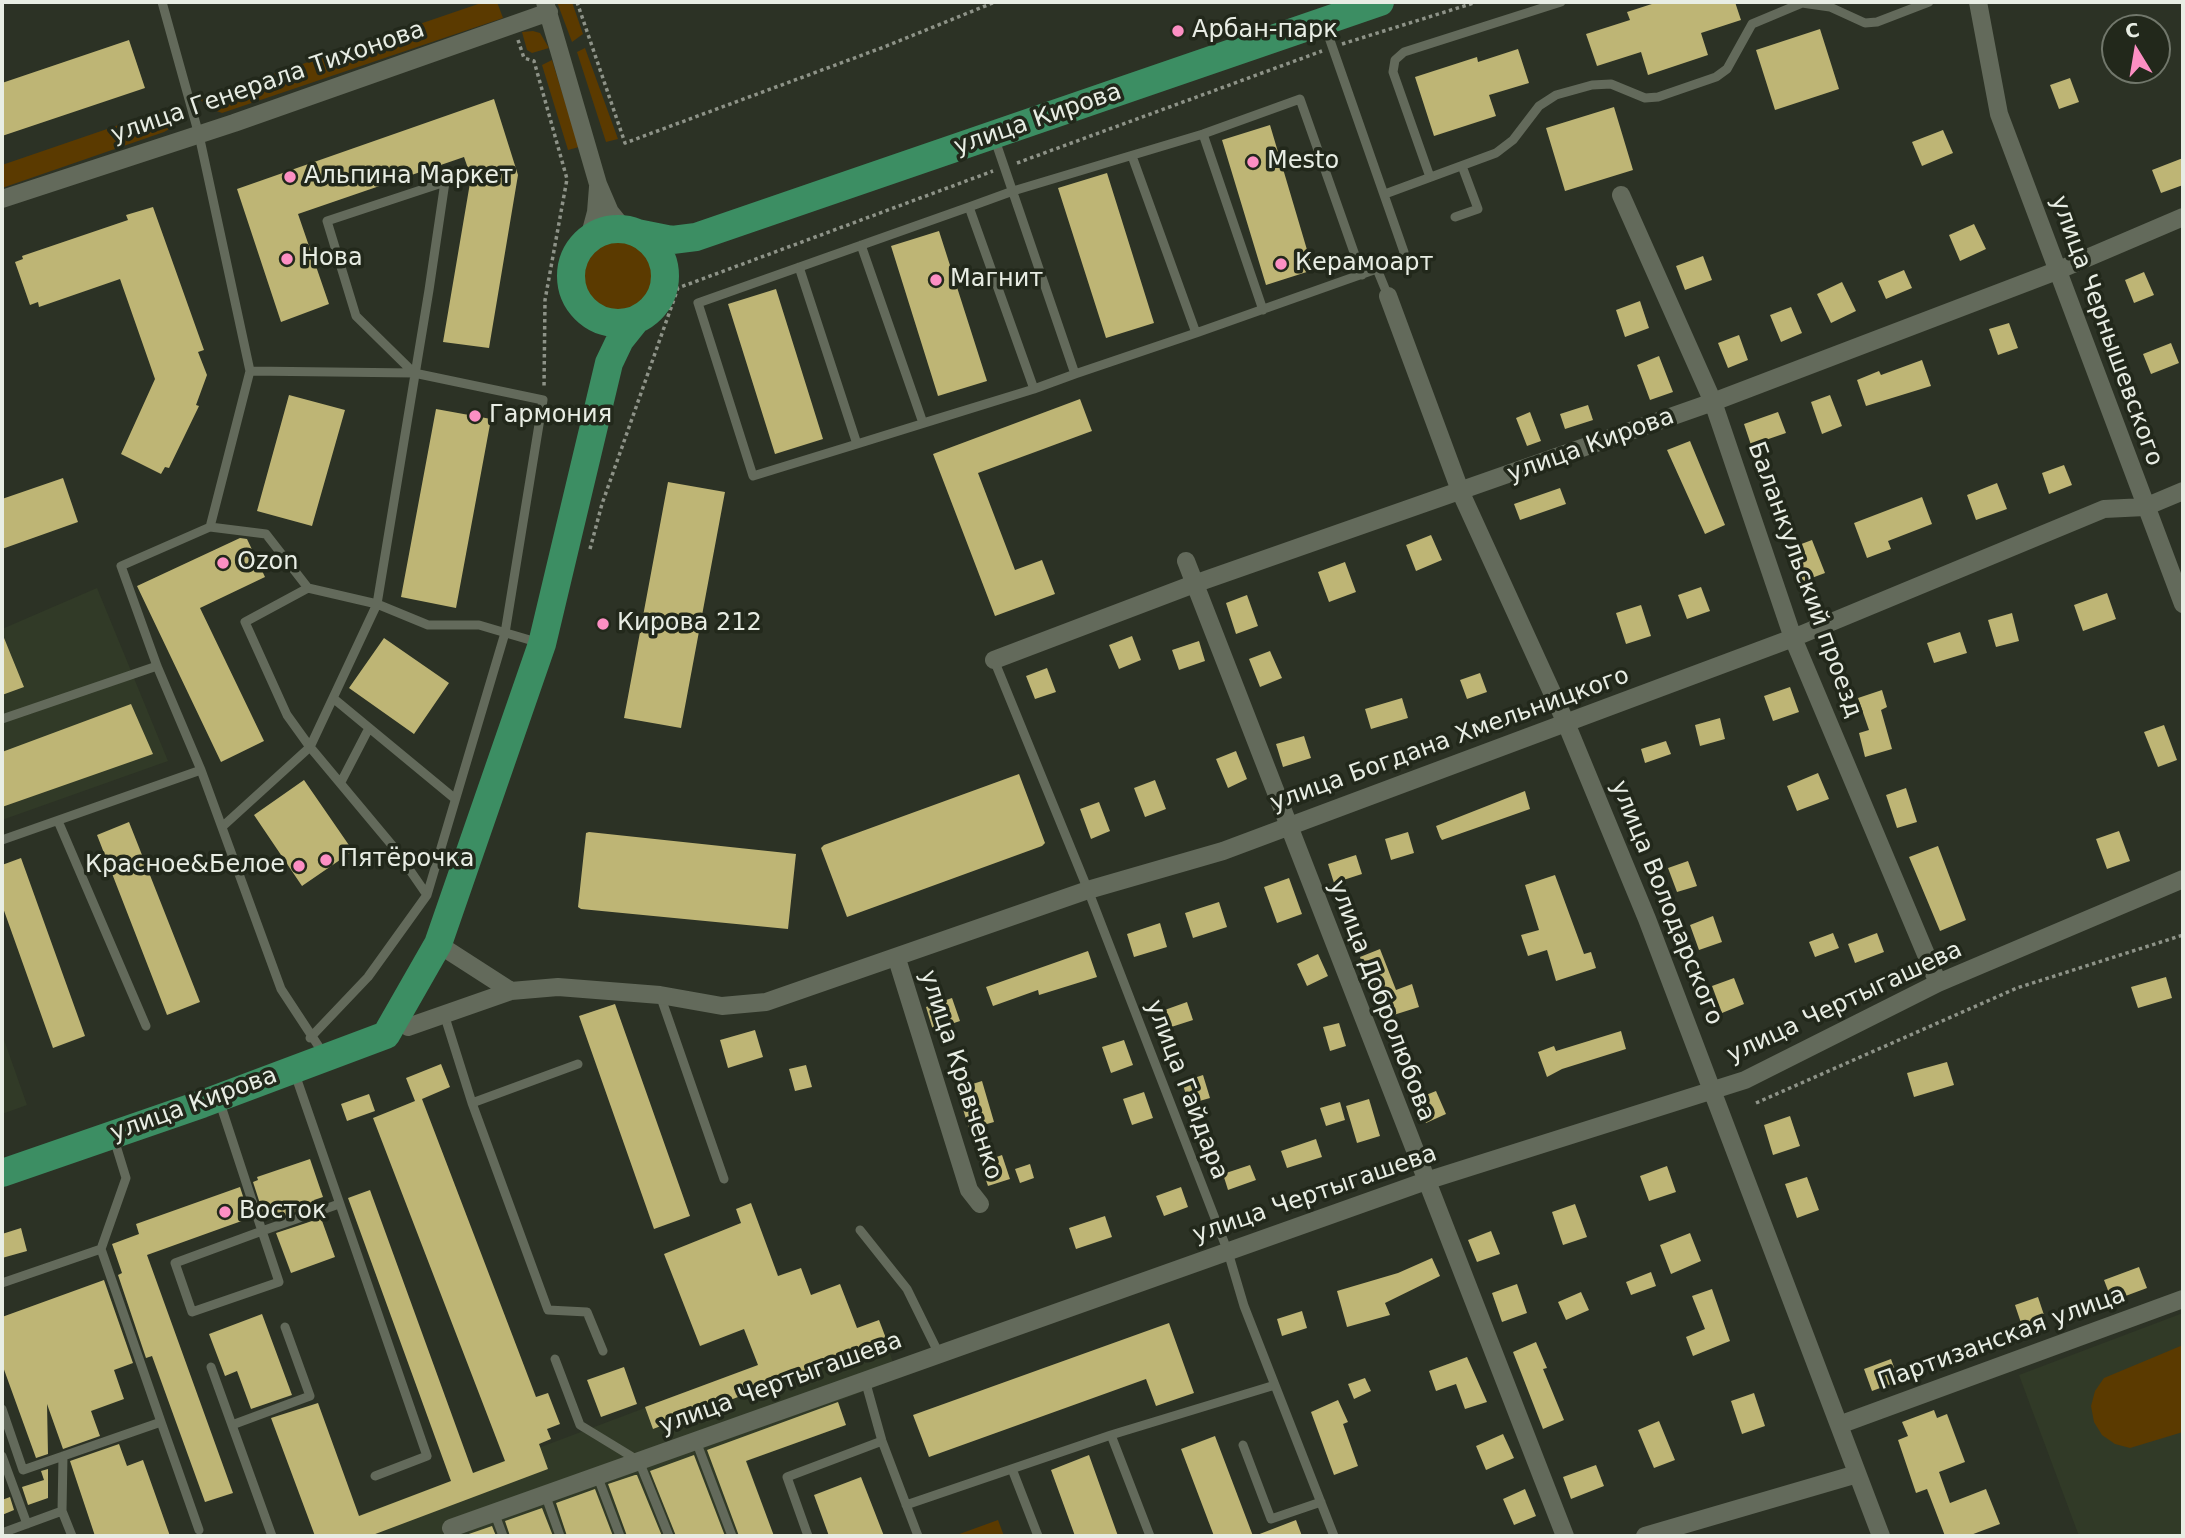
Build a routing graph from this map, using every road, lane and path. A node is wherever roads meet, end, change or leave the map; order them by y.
1 (162, 2) edge
2 (577, 2) edge
3 (995, 2) edge
4 (1380, 2) edge
5 (1477, 2) edge
6 (1561, 2) edge
7 (1929, 2) edge
8 (1978, 2) edge
9 (547, 7) edge
10 (1328, 34) junction
11 (516, 35) dead end
12 (1203, 134) junction
13 (199, 135) junction
14 (993, 136) junction
15 (1132, 156) junction
16 (1462, 166) junction
17 (1005, 167) junction
18 (1430, 177) junction
19 (598, 184) junction
20 (1013, 191) junction
21 (1385, 194) junction
22 (1621, 195) dead end
23 (2, 199) edge
24 (969, 206) junction
25 (1455, 217) dead end
26 (2183, 217) edge
27 (630, 231) junction
28 (696, 237) junction
29 (589, 238) junction
30 (861, 245) junction
31 (799, 267) junction
32 (1377, 269) junction
33 (2059, 270) junction
34 (665, 272) junction
35 (1362, 275) junction
36 (1388, 296) joint
37 (1263, 310) junction
38 (593, 316) junction
39 (636, 320) junction
40 (1196, 333) junction
41 (609, 363) junction
42 (250, 371) junction
43 (414, 373) junction
44 (1075, 374) junction
45 (1034, 389) junction
46 (543, 400) junction
47 (1713, 402) junction
48 (857, 444) junction
49 (2183, 491) edge
50 (1461, 493) junction
51 (2145, 507) junction
52 (210, 527) junction
53 (589, 553) dead end
54 (1186, 561) dead end
55 (1194, 584) junction
56 (308, 589) junction
57 (377, 604) junction
58 (2183, 604) edge
59 (505, 633) junction
60 (1793, 638) junction
61 (541, 644) junction
62 (994, 660) joint
63 (157, 666) junction
64 (333, 698) junction
65 (2, 719) edge
66 (1566, 723) junction
67 (369, 728) junction
68 (310, 747) junction
69 (201, 770) junction
70 (341, 782) junction
71 (454, 798) junction
72 (58, 821) junction
73 (222, 827) junction
74 (1286, 827) junction
75 (2, 840) edge
76 (2183, 879) edge
77 (1088, 890) junction
78 (427, 895) junction
79 (2183, 935) edge
80 (438, 944) junction
81 (897, 959) junction
82 (1938, 983) junction
83 (511, 991) junction
84 (660, 995) junction
85 (444, 1014) junction
86 (146, 1026) dead end
87 (397, 1031) junction
88 (318, 1048) junction
89 (578, 1064) dead end
90 (294, 1069) junction
91 (1714, 1088) junction
92 (219, 1098) junction
93 (472, 1103) junction
94 (1756, 1104) dead end
95 (113, 1135) junction
96 (2, 1173) edge
97 (724, 1179) dead end
98 (1426, 1181) junction
99 (339, 1204) junction
100 (980, 1204) dead end
101 (860, 1230) dead end
102 (262, 1231) junction
103 (101, 1249) junction
104 (1227, 1252) junction
105 (2, 1283) edge
106 (2183, 1299) edge
107 (285, 1327) dead end
108 (603, 1351) dead end
109 (939, 1354) junction
110 (555, 1359) dead end
111 (211, 1367) dead end
112 (865, 1380) junction
113 (1275, 1385) junction
114 (2, 1409) edge
115 (161, 1422) junction
116 (232, 1425) junction
117 (1839, 1425) junction
118 (1111, 1435) junction
119 (695, 1441) junction
120 (882, 1441) junction
121 (1243, 1446) dead end
122 (16, 1449) junction
123 (2, 1455) edge
124 (64, 1457) junction
125 (639, 1461) junction
126 (1012, 1469) junction
127 (1857, 1474) junction
128 (597, 1475) junction
129 (375, 1476) dead end
130 (545, 1494) junction
131 (1321, 1502) junction
132 (906, 1506) junction
133 (62, 1511) junction
134 (494, 1512) junction
135 (27, 1524) junction
136 (199, 1530) dead end
137 (450, 1532) edge
138 (2, 1533) edge
139 (72, 1536) edge
140 (272, 1536) edge
141 (503, 1536) edge
142 (560, 1536) edge
143 (620, 1536) edge
144 (669, 1536) edge
145 (732, 1536) edge
146 (808, 1536) edge
147 (918, 1536) edge
148 (1038, 1536) edge
149 (1150, 1536) edge
150 (1334, 1536) edge
151 (1565, 1536) edge
152 (1645, 1536) edge
153 (1881, 1536) edge

1 - 13 lane
2 - 3 path
4 - 10 main road, улица Кирова
5 - 10 path
6 - 18 lane
7 - 16 lane
8 - 33 street, улица Чернышевского
9 - 13 street, улица Генерала Тихонова
9 - 19 street
10 - 14 main road, улица Кирова
10 - 17 path
10 - 21 lane
11 - 46 path
12 - 15 lane
12 - 35 lane
12 - 37 lane
13 - 23 street, улица Генерала Тихонова
13 - 42 lane
14 - 17 lane
14 - 28 main road, улица Кирова
15 - 20 lane
15 - 40 lane
16 - 18 lane
16 - 25 lane
17 - 20 lane
17 - 53 path
18 - 21 lane
19 - 27 street
19 - 29 street
20 - 24 lane
20 - 44 lane
21 - 32 lane
22 - 47 street, Баланкульский проезд
24 - 30 lane
24 - 45 lane
26 - 33 street, улица Кирова
27 - 28 main road
27 - 29 main road
27 - 34 main road
28 - 34 main road
29 - 38 main road
30 - 31 lane
30 - 45 lane
31 - 48 lane
31 - 48 lane
32 - 35 lane
32 - 36 lane
33 - 47 street, улица Кирова
33 - 51 street, улица Чернышевского
34 - 39 main road
35 - 37 lane
36 - 50 street, улица Володарского
37 - 40 lane
38 - 39 main road
38 - 41 main road
39 - 41 main road
40 - 44 lane
41 - 61 main road
42 - 43 lane
42 - 52 lane
43 - 43 lane
43 - 46 lane
43 - 57 lane
44 - 45 lane
45 - 48 lane
46 - 59 lane
47 - 50 street, улица Кирова
47 - 60 street, Баланкульский проезд
49 - 51 street, улица Богдана Хмельницкого
50 - 55 street, улица Кирова
50 - 66 street, улица Володарского
51 - 58 street, улица Чернышевского
51 - 60 street, улица Богдана Хмельницкого
52 - 56 lane
52 - 63 lane
54 - 55 street, улица Добролюбова
55 - 62 street, улица Кирова
55 - 74 street, улица Добролюбова
56 - 57 lane
56 - 68 lane
57 - 59 lane
57 - 64 lane
59 - 61 lane
59 - 71 lane
60 - 66 street, улица Богдана Хмельницкого
60 - 82 street, Баланкульский проезд
61 - 80 main road
62 - 77 lane, улица Гайдара
63 - 65 lane
63 - 69 lane
64 - 67 lane
64 - 68 lane
66 - 74 street, улица Богдана Хмельницкого
66 - 91 street, улица Володарского
67 - 70 lane
67 - 71 lane
68 - 70 lane
68 - 73 lane
69 - 72 lane
69 - 73 lane
70 - 78 lane
71 - 78 lane
72 - 75 lane
72 - 86 lane
73 - 88 lane
74 - 77 street, улица Богдана Хмельницкого
74 - 98 street, улица Добролюбова
76 - 82 street, улица Чертыгашева
77 - 81 street, улица Богдана Хмельницкого
77 - 104 lane, улица Гайдара
78 - 88 lane
79 - 94 path
80 - 83 street
80 - 87 main road
81 - 84 street, улица Богдана Хмельницкого
81 - 100 street, улица Кравченко
82 - 91 street, улица Чертыгашева
83 - 84 street
83 - 85 street
84 - 97 lane
85 - 87 street
85 - 93 lane
87 - 88 main road, улица Кирова
88 - 90 main road, улица Кирова
89 - 93 lane
90 - 92 main road, улица Кирова
90 - 99 lane
91 - 98 street, улица Чертыгашева
91 - 117 street, улица Володарского
92 - 95 main road, улица Кирова
92 - 102 lane
93 - 108 lane
95 - 96 main road, улица Кирова
95 - 103 lane
98 - 104 street, улица Чертыгашева
98 - 151 street, улица Добролюбова
99 - 102 lane
99 - 129 lane
101 - 109 lane
102 - 102 lane
103 - 105 lane
103 - 115 lane
104 - 109 street, улица Чертыгашева
104 - 113 lane, улица Гайдара
106 - 117 street, Партизанская улица
107 - 116 lane
109 - 112 street, улица Чертыгашева
110 - 125 lane
111 - 116 lane
112 - 119 street, улица Чертыгашева
112 - 120 lane
113 - 118 lane
113 - 131 lane, улица Гайдара
114 - 122 lane
115 - 124 lane
115 - 136 lane
116 - 140 lane
117 - 127 street, улица Володарского
118 - 126 lane
118 - 149 lane
119 - 125 street, улица Чертыгашева
119 - 145 lane
120 - 132 lane
120 - 146 lane
121 - 131 lane
122 - 123 lane
122 - 124 lane
123 - 135 lane
124 - 133 lane
125 - 128 street, улица Чертыгашева
125 - 144 lane
126 - 132 lane
126 - 148 lane
127 - 152 street
127 - 153 street, улица Володарского
128 - 130 street, улица Чертыгашева
128 - 143 lane
130 - 134 street, улица Чертыгашева
130 - 142 lane
131 - 150 lane, улица Гайдара
132 - 147 lane
133 - 135 lane
133 - 139 lane
134 - 137 street, улица Чертыгашева
134 - 141 lane
135 - 138 lane

